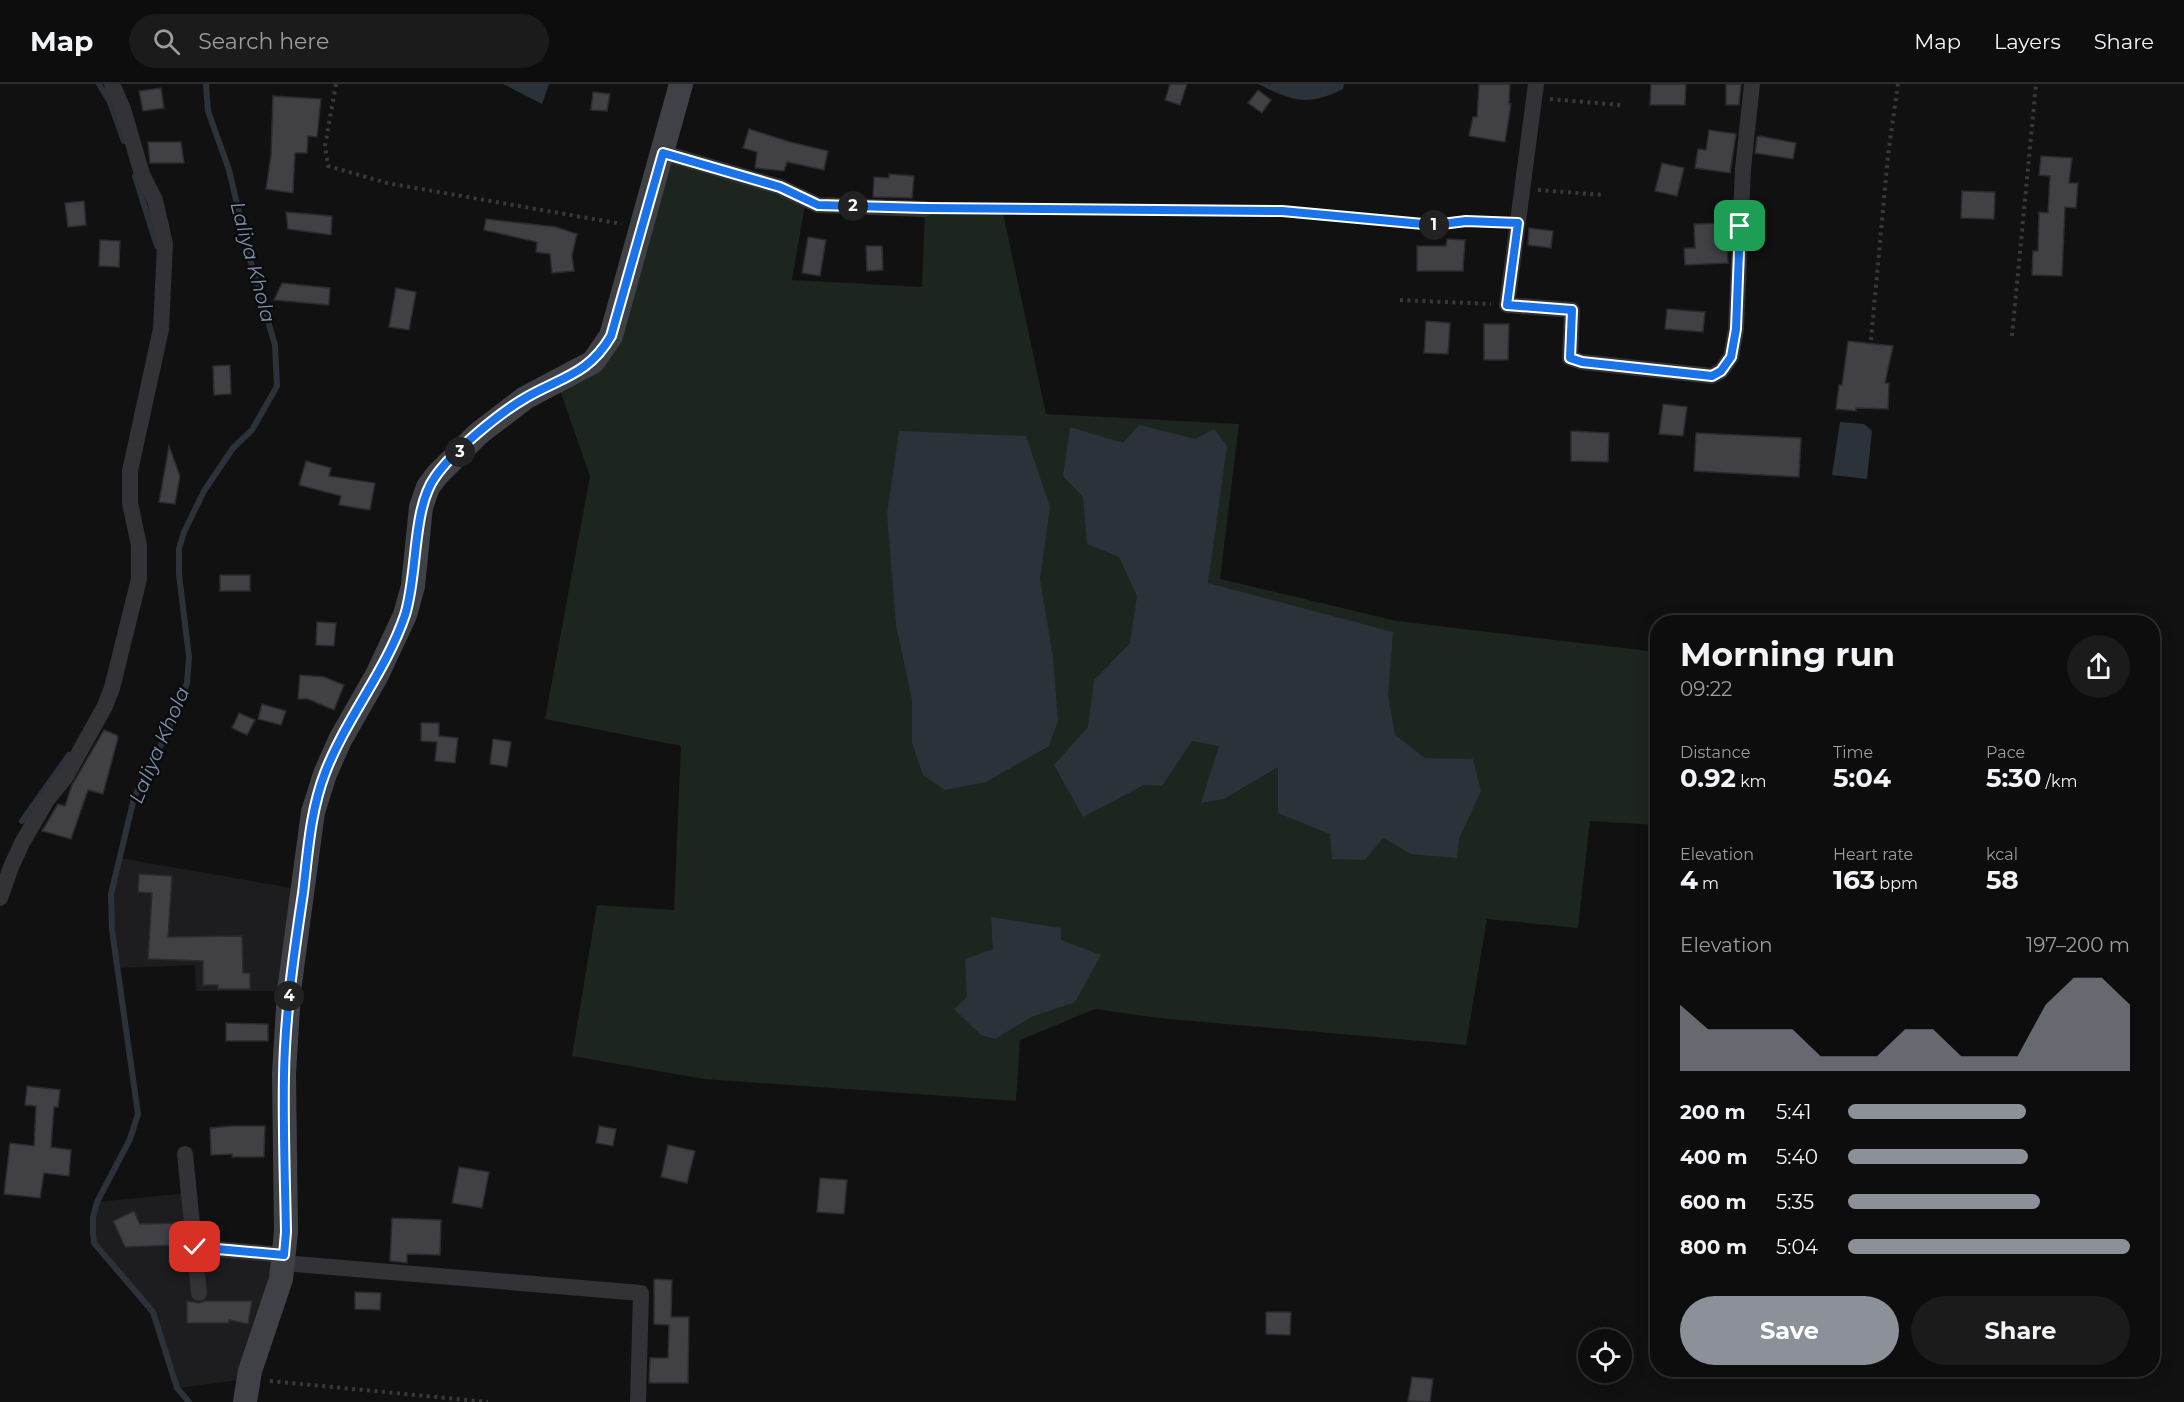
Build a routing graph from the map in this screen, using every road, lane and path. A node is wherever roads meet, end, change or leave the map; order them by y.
1 (112, 84) edge
2 (336, 84) edge
3 (681, 84) edge
4 (1752, 84) edge
5 (1898, 84) edge
6 (2036, 84) edge
7 (1535, 91) edge
8 (1621, 105) dead end
9 (663, 153) junction
10 (1522, 189) junction
11 (1603, 195) dead end
12 (925, 208) joint
13 (1518, 223) junction
14 (642, 228) junction
15 (1400, 300) dead end
16 (1507, 305) junction
17 (2012, 336) dead end
18 (1871, 340) dead end
19 (0, 898) edge
20 (185, 1154) dead end
21 (195, 1247) junction
22 (283, 1259) junction
23 (199, 1293) dead end
24 (246, 1390) edge
25 (488, 1402) edge
26 (638, 1402) edge

1 - 19 street
2 - 14 path
3 - 9 street
4 - 16 street
5 - 18 path
6 - 17 path
7 - 8 path
7 - 10 street
9 - 12 street
9 - 14 street
10 - 11 path
10 - 13 street
12 - 13 path
13 - 16 street
14 - 22 street
15 - 16 path
20 - 21 street
21 - 22 street
21 - 23 street
22 - 24 street
22 - 26 street
24 - 25 path

